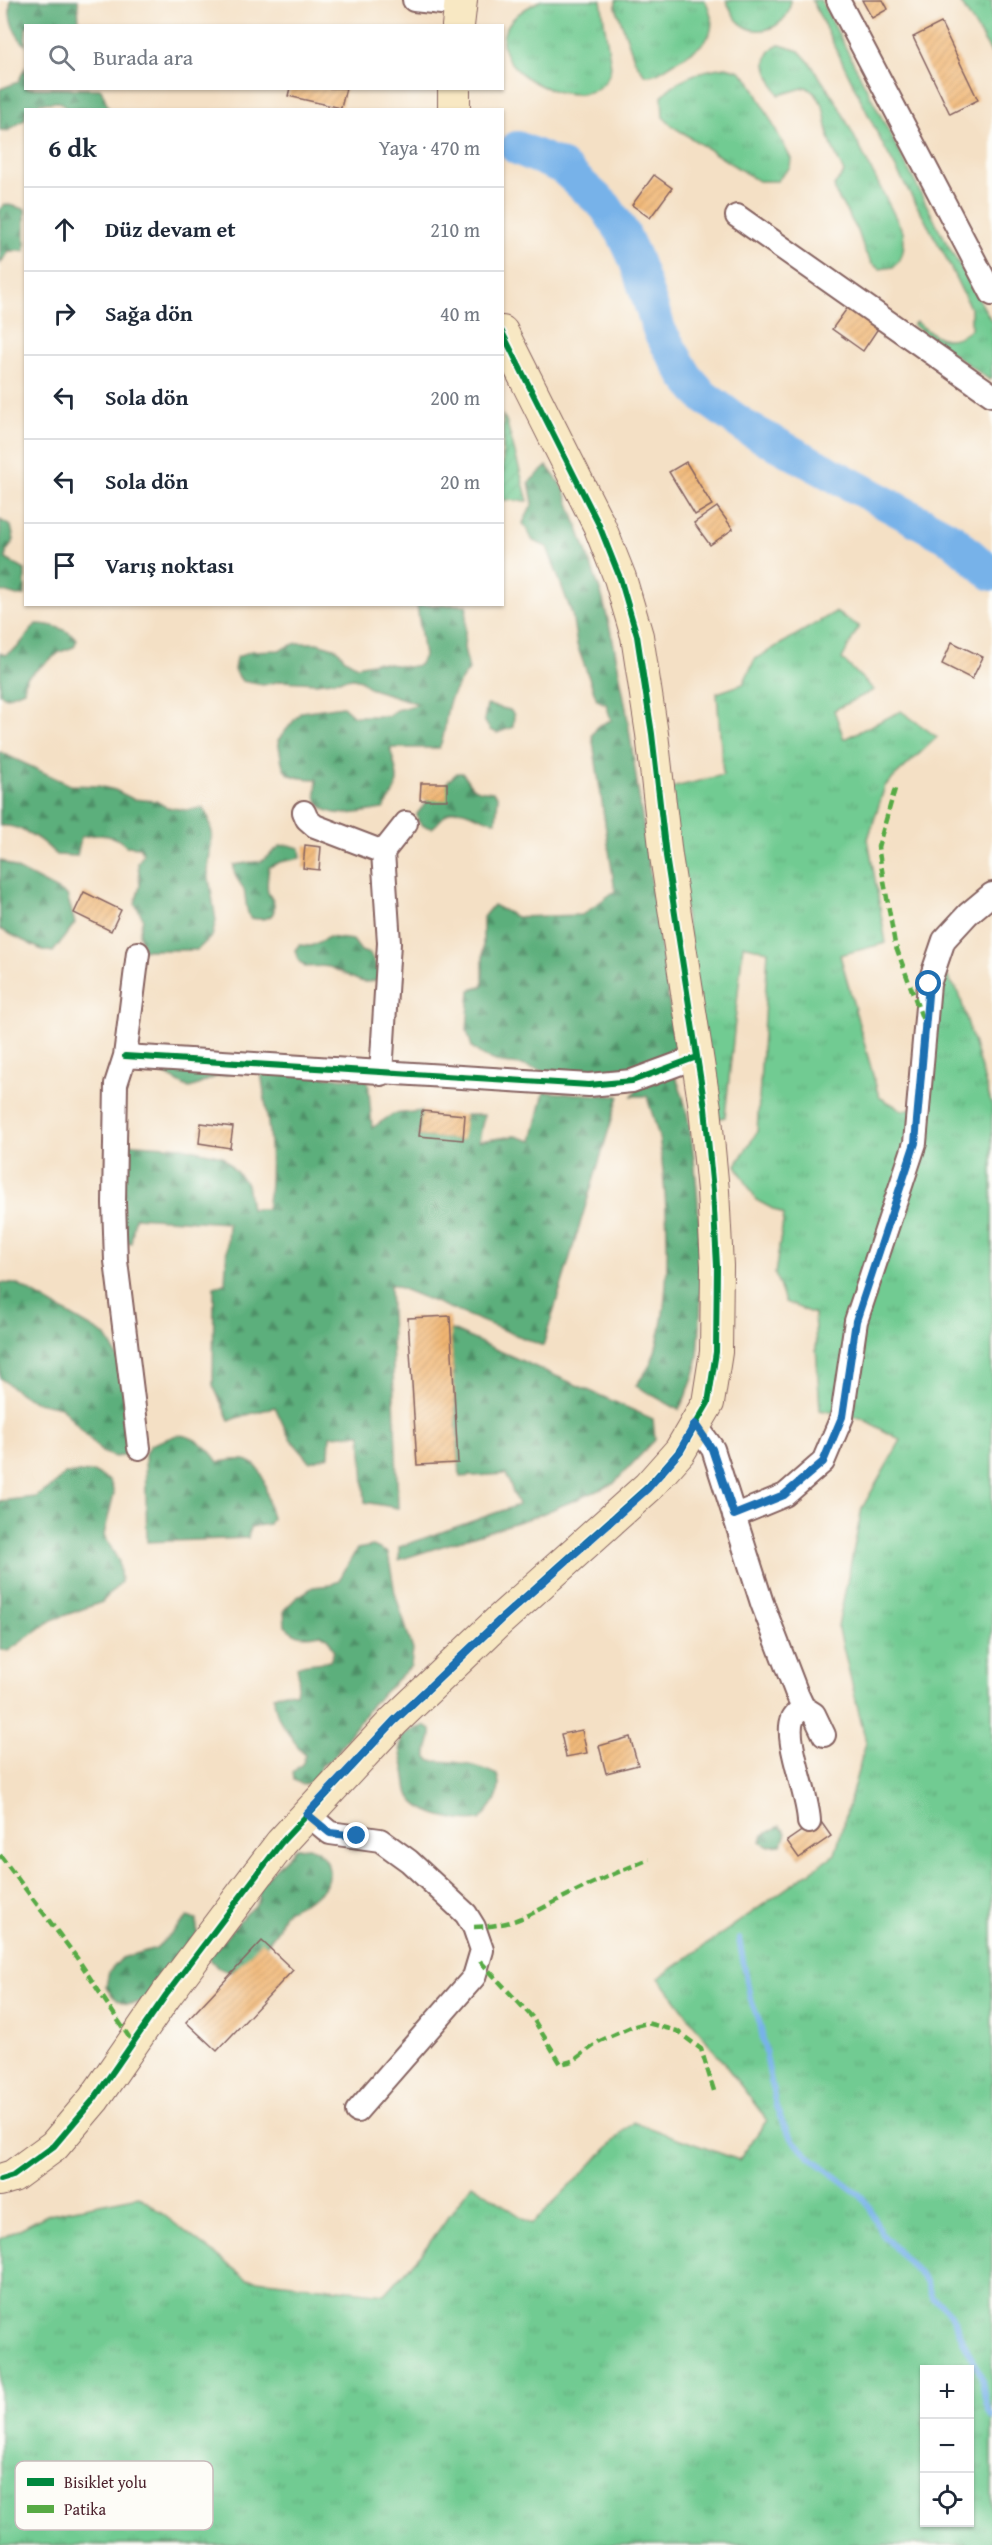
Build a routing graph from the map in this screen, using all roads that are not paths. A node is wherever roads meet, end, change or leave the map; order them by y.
1 (414, 0) edge
2 (838, 0) edge
3 (460, 10) edge
4 (454, 90) edge
5 (454, 108) edge
6 (737, 216) dead end
7 (992, 294) edge
8 (504, 336) edge
9 (992, 395) edge
10 (304, 812) dead end
11 (406, 823) dead end
12 (383, 852) junction
13 (992, 894) edge
14 (138, 953) dead end
15 (125, 1056) junction
16 (697, 1057) junction
17 (381, 1074) junction
18 (695, 1424) junction
19 (139, 1448) dead end
20 (734, 1515) junction
21 (803, 1707) junction
22 (824, 1735) dead end
23 (307, 1814) junction
24 (809, 1822) dead end
25 (357, 2111) dead end
26 (0, 2180) edge

1 - 3 street
2 - 7 street
4 - 5 street
6 - 9 street
8 - 16 street
10 - 12 street
11 - 12 street
12 - 17 street
13 - 20 street
14 - 15 street
15 - 17 street
15 - 19 street
16 - 17 street
16 - 18 street
18 - 20 street
18 - 23 street
20 - 21 street
21 - 22 street
21 - 24 street
23 - 25 street
23 - 26 street

